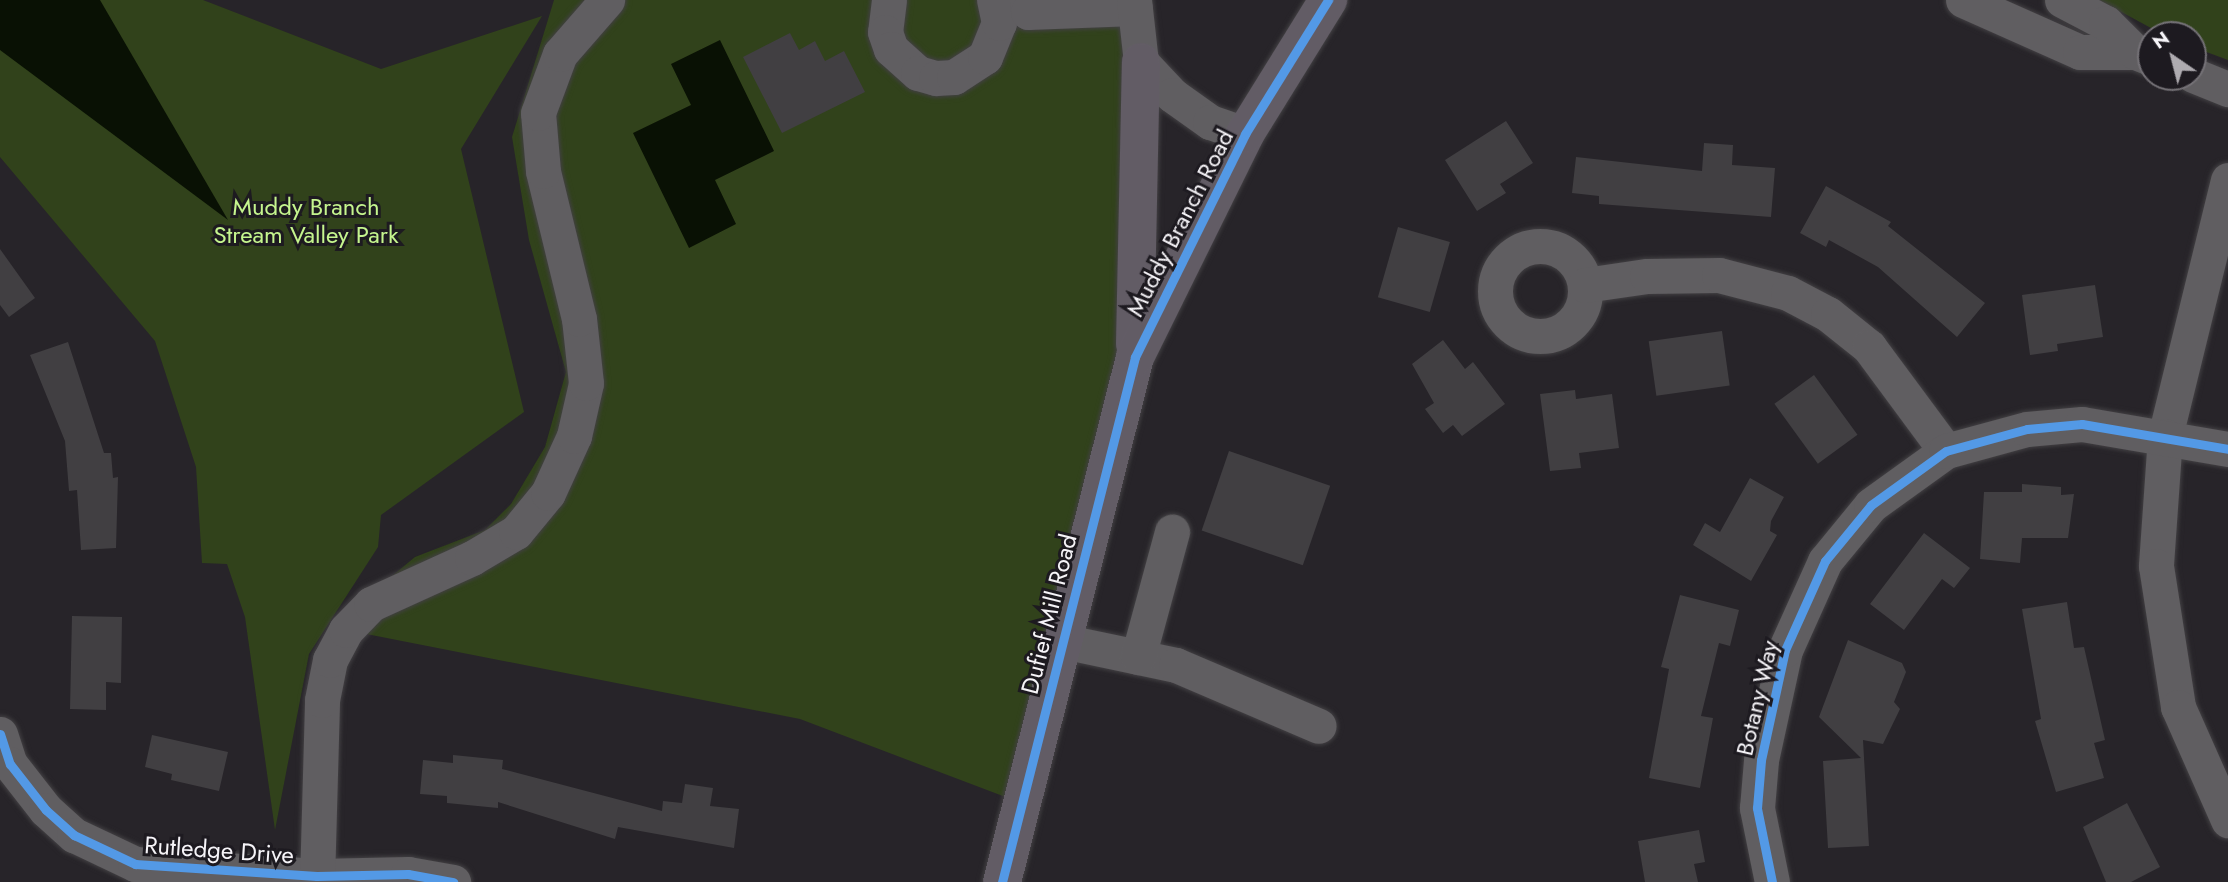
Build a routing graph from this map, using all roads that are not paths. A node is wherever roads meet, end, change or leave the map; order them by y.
1 (607, 0) edge
2 (889, 0) edge
3 (1328, 0) edge
4 (1963, 0) edge
5 (2062, 0) edge
6 (1135, 4) edge
7 (1012, 9) edge
8 (2137, 50) edge
9 (2137, 55) edge
10 (1141, 62) junction
11 (2207, 81) edge
12 (2228, 89) edge
13 (1245, 134) junction
14 (2228, 180) edge
15 (1585, 285) dead end
16 (1135, 357) junction
17 (2165, 436) junction
18 (2228, 449) edge
19 (1946, 451) junction
20 (1172, 532) dead end
21 (1062, 641) junction
22 (1138, 657) junction
23 (1319, 726) dead end
24 (0, 734) edge
25 (2228, 820) edge
26 (317, 879) edge
27 (453, 882) edge
28 (1002, 882) edge
29 (1772, 882) edge

1 - 26 street
2 - 7 street
3 - 13 main road, Muddy Branch Road
4 - 9 street
5 - 8 street
6 - 7 street
6 - 10 street
10 - 13 street
10 - 16 main road
11 - 12 street
13 - 16 main road, Muddy Branch Road
14 - 17 street
15 - 19 street
16 - 21 main road, Dufief Mill Road
17 - 18 street, Botany Way
17 - 19 street, Botany Way
17 - 25 street
19 - 29 street, Botany Way
20 - 22 street
21 - 22 street
21 - 28 main road, Dufief Mill Road
22 - 23 street
24 - 26 street, Rutledge Drive
26 - 27 street, Rutledge Drive

